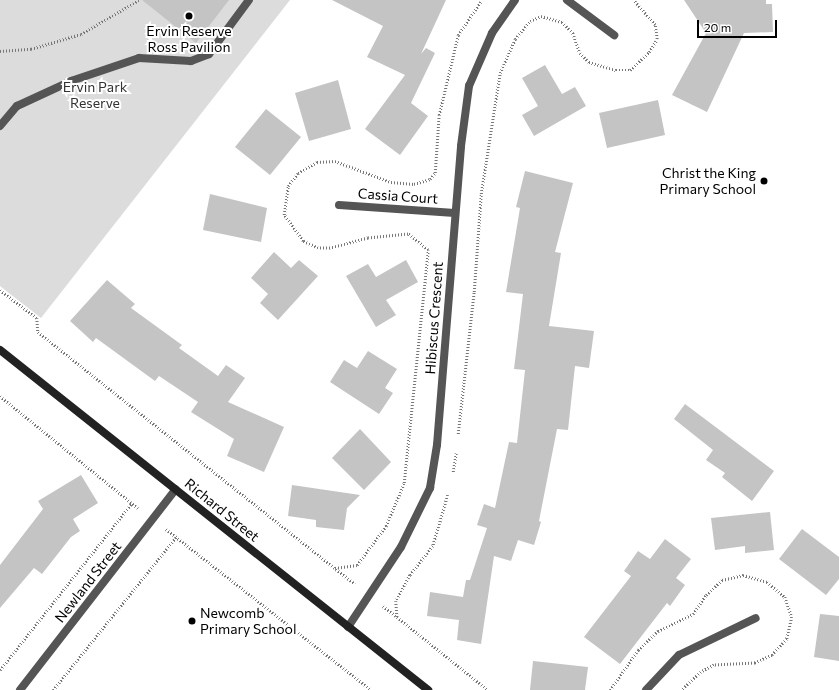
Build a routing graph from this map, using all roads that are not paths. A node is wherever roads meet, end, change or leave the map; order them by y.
1 (249, 0) edge
2 (516, 0) edge
3 (567, 0) edge
4 (614, 36) dead end
5 (0, 126) edge
6 (338, 205) dead end
7 (455, 213) junction
8 (0, 350) edge
9 (176, 489) junction
10 (756, 618) dead end
11 (348, 627) junction
12 (20, 690) edge
13 (428, 690) edge
14 (646, 690) edge

1 - 5 street
2 - 7 street, Hibiscus Crescent
3 - 4 street
6 - 7 street, Cassia Court
7 - 11 street, Hibiscus Crescent
8 - 9 street, Richard Street
9 - 11 street, Richard Street
9 - 12 street, Newland Street
10 - 14 street
11 - 13 street, Richard Street

